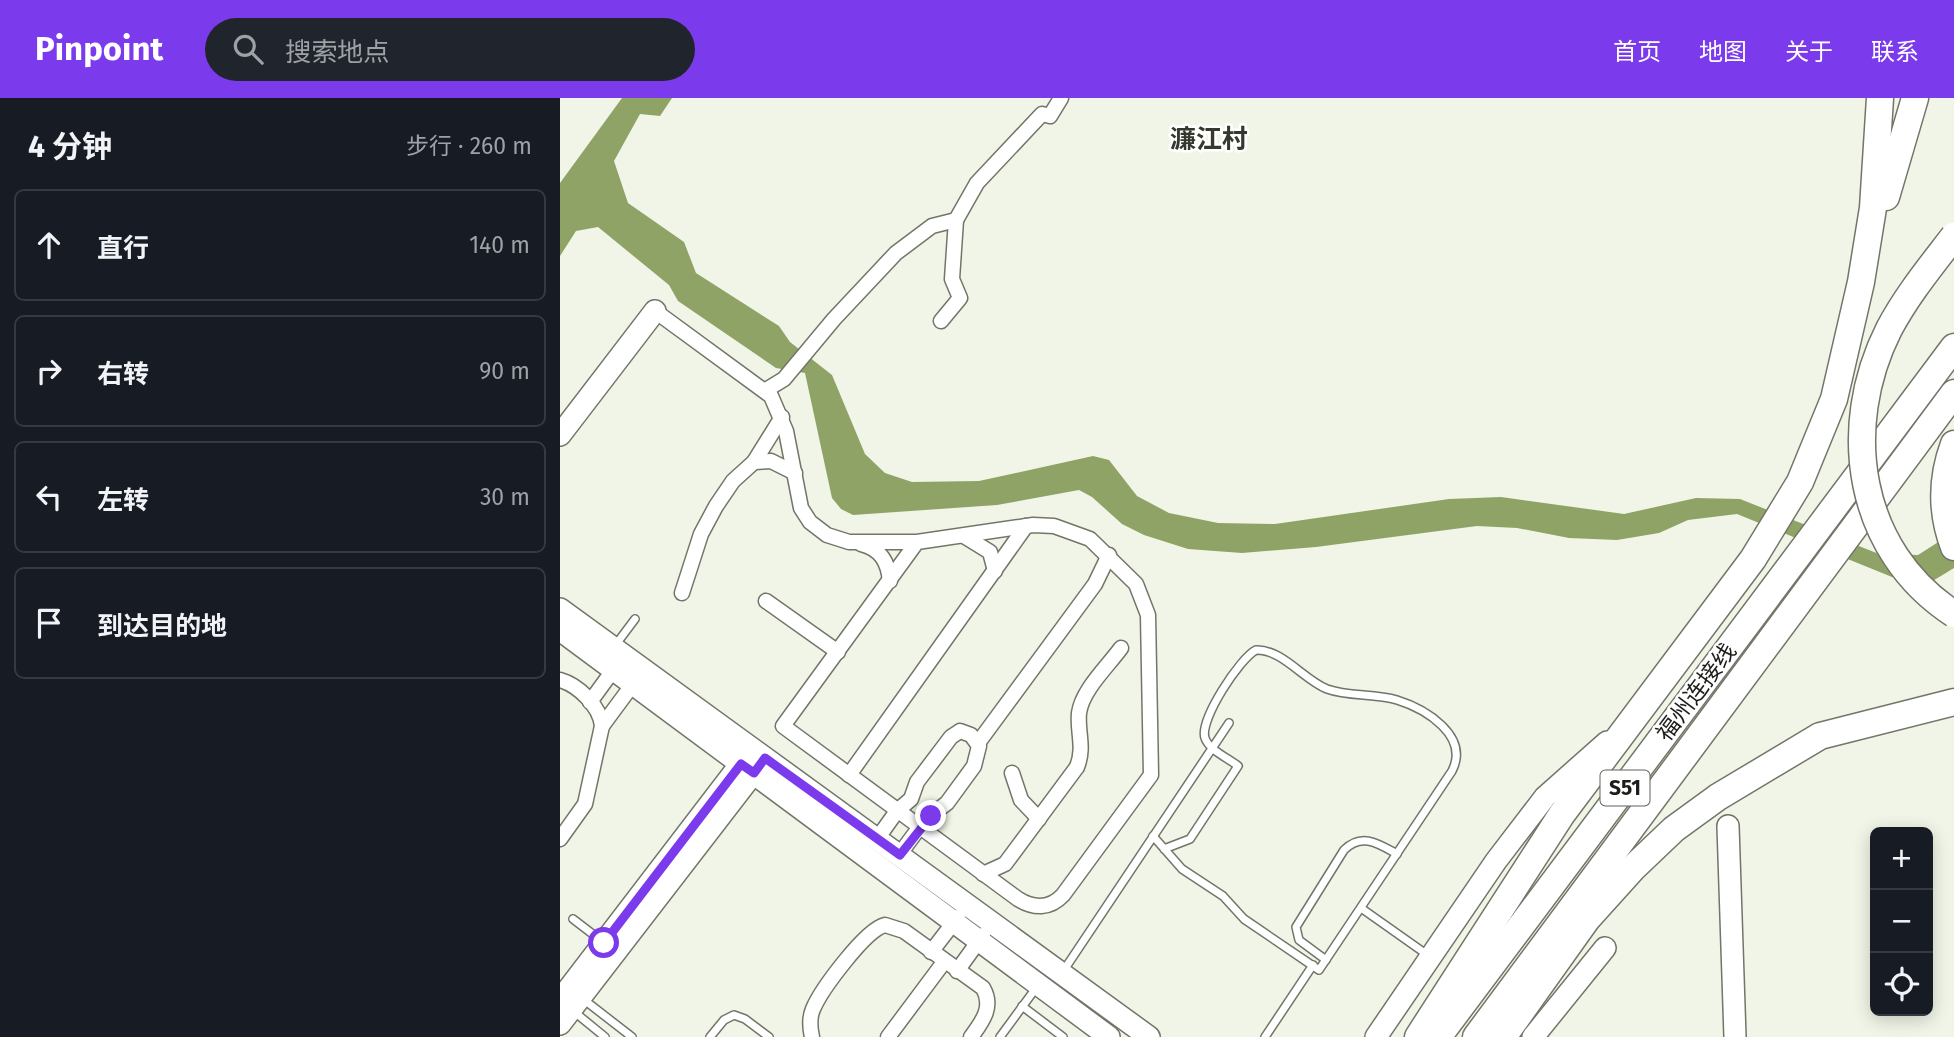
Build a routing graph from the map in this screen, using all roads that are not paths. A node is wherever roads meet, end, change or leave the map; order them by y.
1 (1062, 98) edge
2 (1880, 98) edge
3 (1916, 98) edge
4 (956, 220) junction
5 (1954, 236) edge
6 (1861, 282) junction
7 (655, 311) joint
8 (941, 321) dead end
9 (1954, 347) edge
10 (766, 390) junction
11 (1954, 393) edge
12 (782, 417) junction
13 (560, 435) edge
14 (1954, 444) edge
15 (754, 462) junction
16 (795, 473) junction
17 (1026, 526) junction
18 (963, 535) junction
19 (849, 542) junction
20 (917, 542) junction
21 (1954, 547) edge
22 (1109, 555) junction
23 (995, 571) junction
24 (1131, 579) junction
25 (890, 581) junction
26 (1095, 584) junction
27 (682, 593) dead end
28 (766, 601) dead end
29 (560, 609) edge
30 (1954, 614) edge
31 (635, 619) dead end
32 (560, 630) edge
33 (614, 648) junction
34 (1121, 649) dead end
35 (838, 652) junction
36 (614, 669) junction
37 (560, 680) edge
38 (633, 684) junction
39 (590, 702) junction
40 (1954, 702) edge
41 (1632, 720) junction
42 (1229, 723) dead end
43 (602, 726) junction
44 (978, 743) junction
45 (1212, 748) junction
46 (753, 761) junction
47 (1012, 773) dead end
48 (849, 775) junction
49 (897, 811) junction
50 (1039, 819) junction
51 (1728, 826) dead end
52 (920, 827) junction
53 (1153, 836) junction
54 (560, 839) edge
55 (877, 839) junction
56 (1164, 849) junction
57 (1397, 854) junction
58 (900, 855) junction
59 (1005, 864) junction
60 (984, 874) junction
61 (1005, 890) junction
62 (1361, 908) junction
63 (960, 913) junction
64 (573, 919) dead end
65 (986, 932) junction
66 (604, 943) junction
67 (1605, 948) dead end
68 (931, 952) junction
69 (1432, 958) junction
70 (1326, 960) junction
71 (944, 962) junction
72 (1312, 965) junction
73 (957, 971) junction
74 (1061, 973) junction
75 (1038, 984) junction
76 (1022, 1006) junction
77 (568, 1008) edge
78 (605, 1037) edge
79 (632, 1037) edge
80 (710, 1037) edge
81 (769, 1037) edge
82 (812, 1037) edge
83 (888, 1037) edge
84 (971, 1037) edge
85 (1000, 1037) edge
86 (1063, 1037) edge
87 (1110, 1037) edge
88 (1149, 1037) edge
89 (1265, 1037) edge
90 (1376, 1037) edge
91 (1418, 1037) edge
92 (1438, 1037) edge
93 (1476, 1037) edge
94 (1503, 1037) edge
95 (1533, 1037) edge
96 (1735, 1037) edge

1 - 4 street
2 - 6 highway
3 - 6 highway
4 - 8 street
4 - 10 street
5 - 30 highway, bridge
6 - 41 highway
7 - 10 street
7 - 13 street
9 - 92 highway, 福州连接线 / S51
10 - 12 street
11 - 93 highway, 福州连接线 / S51
12 - 15 street
12 - 16 street
14 - 21 highway
15 - 16 street
15 - 27 street
16 - 19 street
17 - 18 street
17 - 22 street
17 - 23 street
18 - 20 street
18 - 23 street
19 - 20 street
19 - 25 street
20 - 25 street
22 - 24 street
22 - 26 street
23 - 48 street
24 - 26 street
24 - 61 street
25 - 35 street
26 - 44 street
28 - 35 street
29 - 33 street
31 - 33 lane
32 - 36 street
33 - 46 street
34 - 50 street
35 - 48 street
36 - 38 street
36 - 39 street
37 - 39 street
38 - 43 street
38 - 46 street
39 - 43 street
40 - 94 highway
41 - 69 street
41 - 91 highway
42 - 45 lane
43 - 54 street
44 - 49 street
44 - 52 street
45 - 53 lane
45 - 56 lane
45 - 57 lane
46 - 55 street
46 - 63 street
46 - 66 street
46 - 77 street
47 - 50 street
48 - 49 street
49 - 52 street
49 - 55 street
50 - 59 street
51 - 96 street
52 - 58 street
52 - 60 street
53 - 56 lane
53 - 74 lane
55 - 58 street
56 - 72 lane
57 - 62 lane
57 - 70 lane
58 - 63 street
59 - 60 street
59 - 61 street
60 - 61 street
62 - 69 lane
62 - 70 lane
63 - 65 street
63 - 68 street
64 - 66 lane
65 - 73 street
65 - 74 street
65 - 75 street
66 - 77 street
67 - 95 street
68 - 71 street
68 - 82 street
69 - 90 street
70 - 72 lane
71 - 73 street
71 - 83 street
72 - 89 lane
73 - 84 street
74 - 88 street
75 - 76 lane
75 - 87 street
76 - 85 lane
76 - 86 lane
77 - 78 lane
77 - 79 lane
80 - 81 lane

